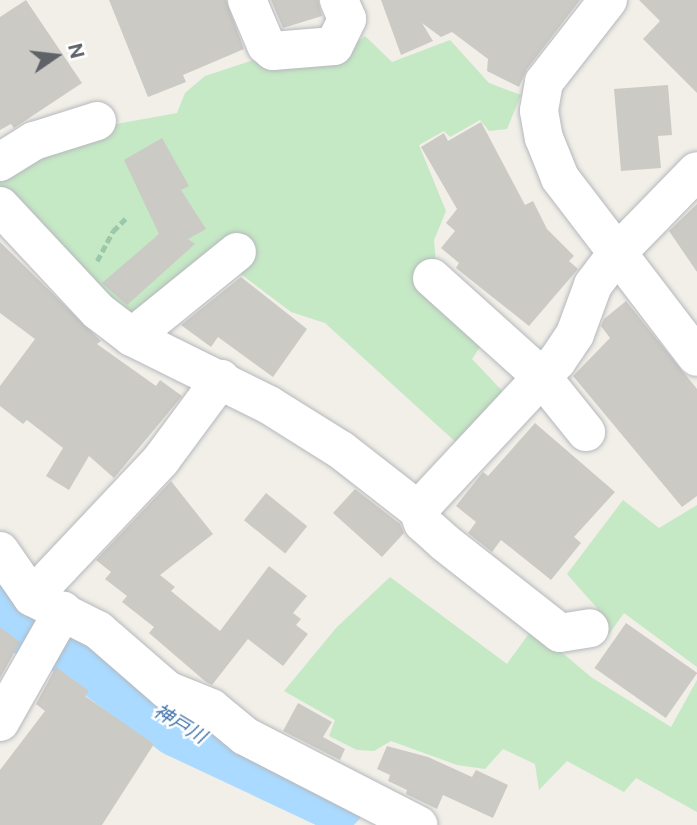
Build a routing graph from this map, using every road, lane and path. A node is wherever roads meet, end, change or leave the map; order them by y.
1 (247, 0) edge
2 (339, 0) edge
3 (608, 0) edge
4 (97, 121) dead end
5 (0, 162) edge
6 (697, 171) edge
7 (0, 206) edge
8 (237, 252) dead end
9 (618, 252) junction
10 (432, 278) dead end
11 (132, 337) junction
12 (697, 357) edge
13 (541, 376) junction
14 (221, 379) junction
15 (586, 432) dead end
16 (418, 510) junction
17 (0, 551) edge
18 (49, 619) junction
19 (590, 628) dead end
20 (0, 722) edge
21 (418, 825) edge

1 - 2 street
3 - 9 street
4 - 5 street
6 - 9 street
7 - 11 street
8 - 11 street
9 - 12 street
9 - 13 street
10 - 13 street
11 - 14 street
13 - 15 street
13 - 16 street
14 - 16 street
14 - 18 street
16 - 19 street
17 - 18 street
18 - 20 street
18 - 21 street

